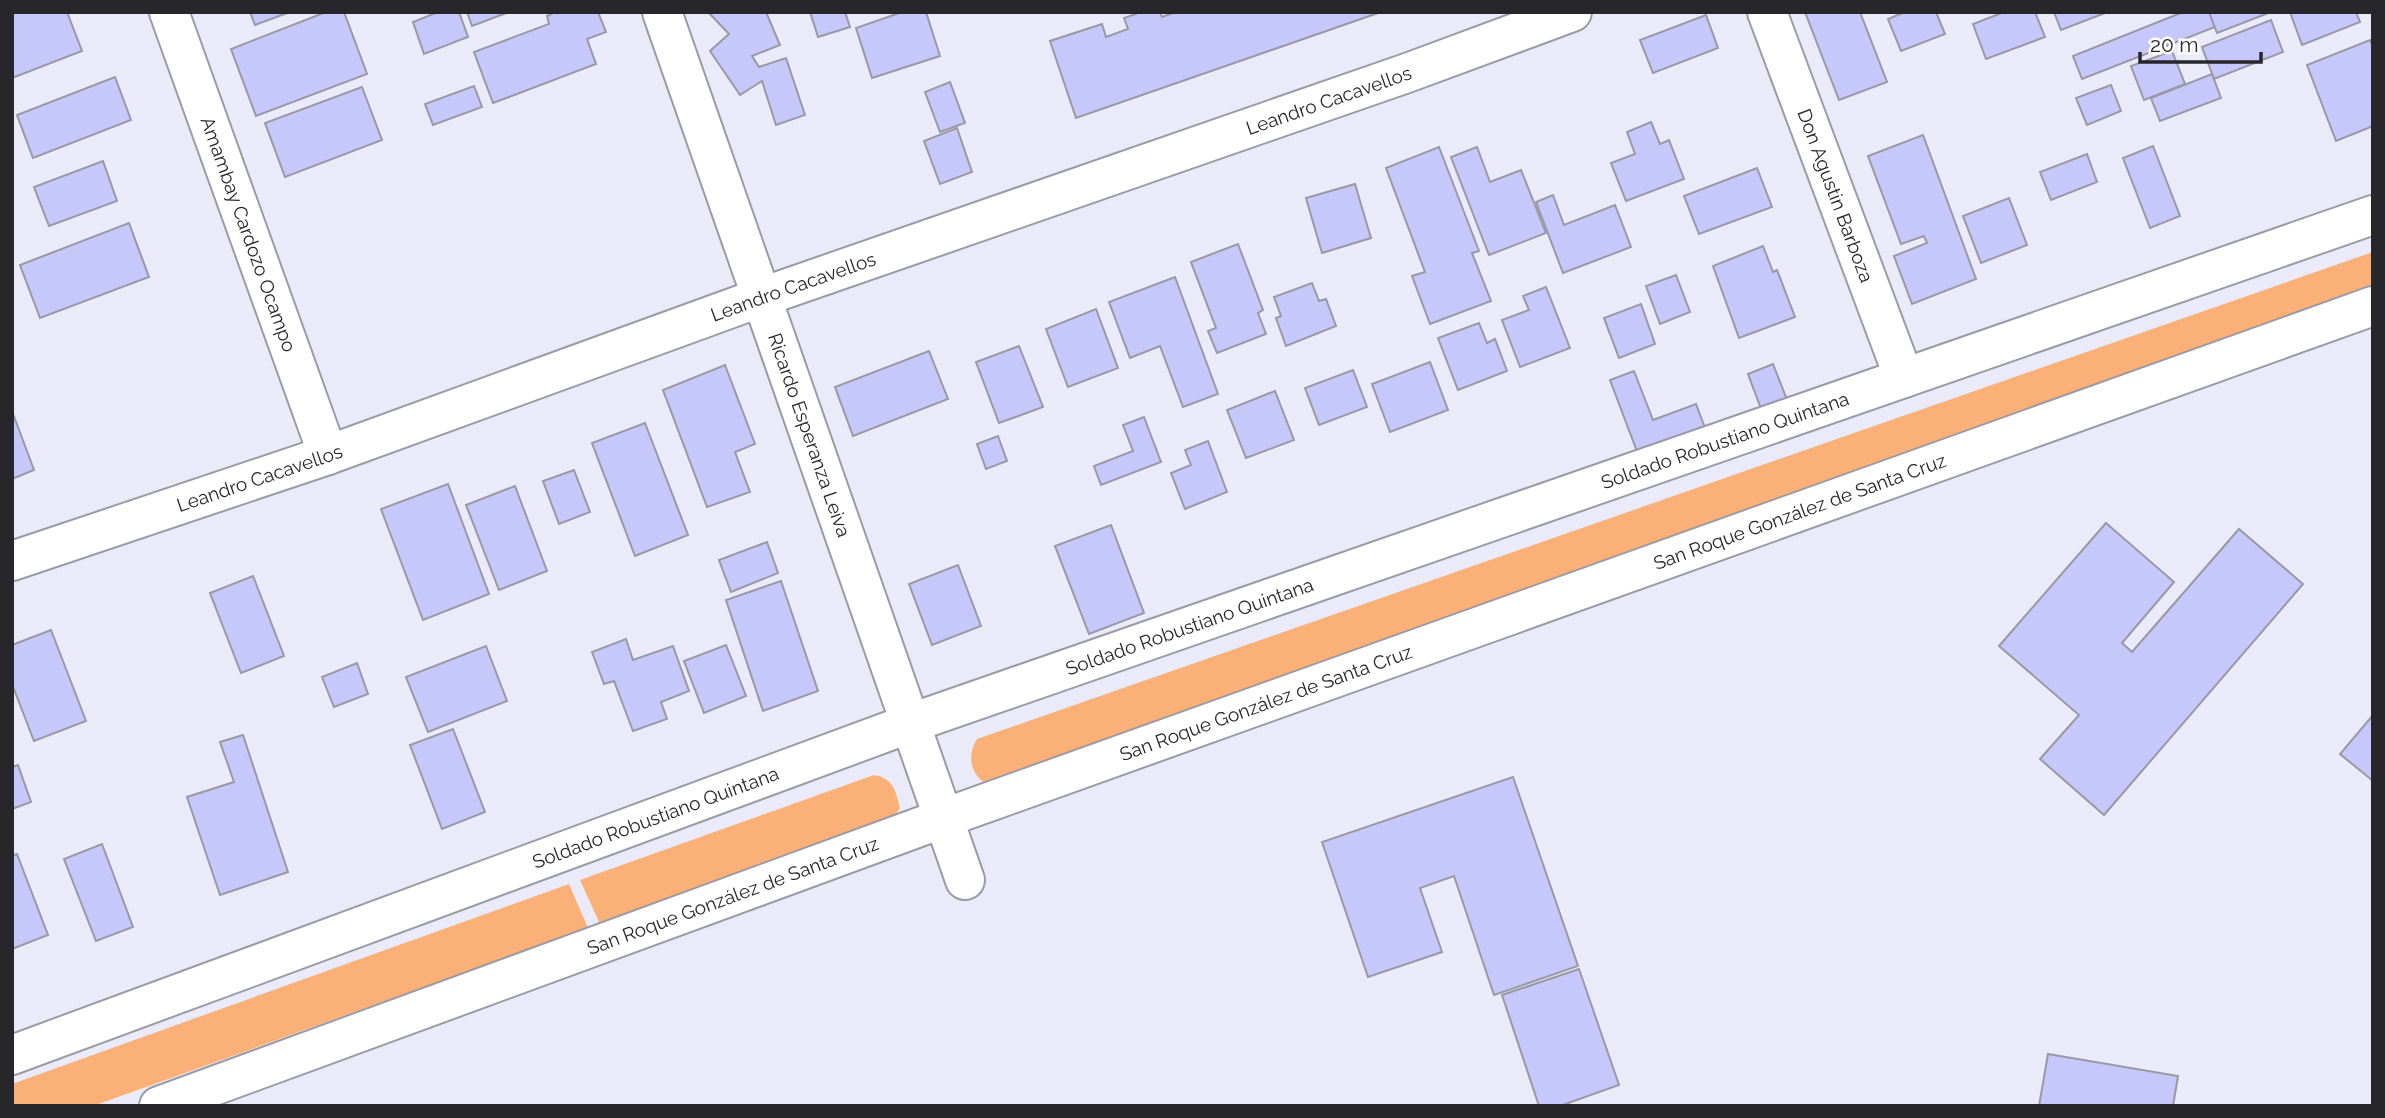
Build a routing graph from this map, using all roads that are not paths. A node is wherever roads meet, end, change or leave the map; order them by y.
1 (169, 12) edge
2 (662, 12) edge
3 (1572, 12) edge
4 (1767, 12) edge
5 (2373, 215) edge
6 (762, 297) junction
7 (2373, 306) edge
8 (1904, 378) junction
9 (328, 455) junction
10 (12, 561) edge
11 (911, 723) junction
12 (944, 818) junction
13 (965, 880) dead end
14 (12, 1055) edge
15 (159, 1106) edge

1 - 9 street, Amambay Cardozo Ocampo
2 - 6 street, Ricardo Esperanza Leiva
3 - 6 street, Leandro Cacavellos
4 - 8 street, Don Agustin Barboza
5 - 8 street, Soldado Robustiano Quintana
6 - 9 street, Leandro Cacavellos
6 - 11 street, Ricardo Esperanza Leiva
7 - 12 street, San Roque González de Santa Cruz
8 - 11 street, Soldado Robustiano Quintana
9 - 10 street, Leandro Cacavellos
11 - 12 street, Ricardo Esperanza Leiva
11 - 14 street, Soldado Robustiano Quintana
12 - 13 street, Ricardo Esperanza Leiva
12 - 15 street, San Roque González de Santa Cruz

